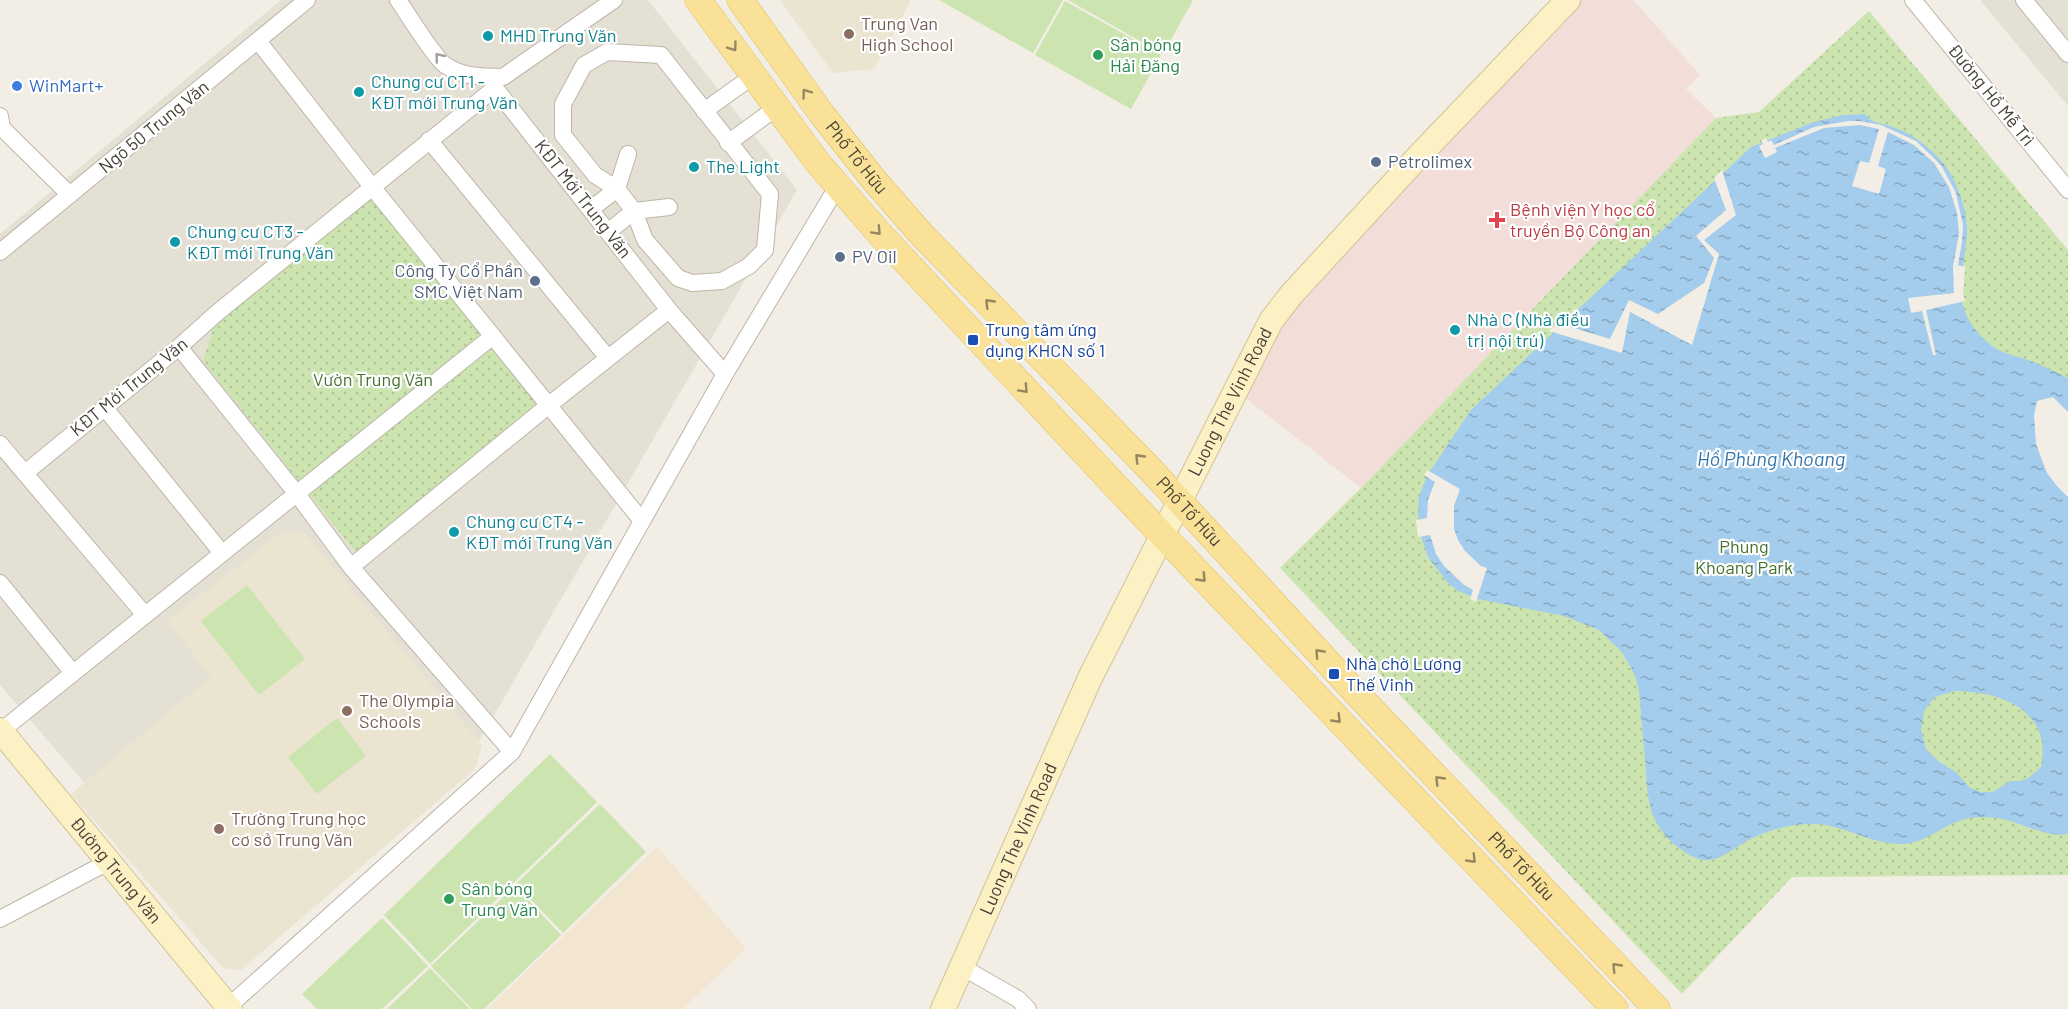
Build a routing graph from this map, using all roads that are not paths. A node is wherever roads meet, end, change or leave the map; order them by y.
1 (307, 0) edge
2 (398, 0) edge
3 (614, 0) edge
4 (698, 0) edge
5 (740, 0) edge
6 (1568, 0) edge
7 (1913, 0) edge
8 (2024, 0) edge
9 (258, 41) junction
10 (2068, 54) edge
11 (753, 76) junction
12 (776, 108) junction
13 (704, 111) junction
14 (1, 124) edge
15 (429, 140) junction
16 (728, 143) junction
17 (628, 154) dead end
18 (837, 187) junction
19 (373, 188) junction
20 (617, 189) junction
21 (2068, 190) edge
22 (70, 195) junction
23 (669, 207) dead end
24 (591, 209) junction
25 (634, 211) junction
26 (609, 232) junction
27 (0, 252) edge
28 (669, 310) junction
29 (493, 336) junction
30 (179, 347) junction
31 (608, 358) junction
32 (725, 374) junction
33 (549, 405) junction
34 (104, 407) junction
35 (0, 444) edge
36 (25, 473) junction
37 (297, 494) junction
38 (1179, 501) junction
39 (642, 521) junction
40 (1162, 535) junction
41 (222, 554) junction
42 (351, 567) junction
43 (0, 583) edge
44 (145, 615) junction
45 (73, 673) junction
46 (0, 730) edge
47 (512, 752) junction
48 (108, 862) junction
49 (0, 919) edge
50 (962, 967) junction
51 (229, 1008) edge
52 (943, 1009) edge
53 (1028, 1009) edge
54 (1615, 1009) edge
55 (1657, 1009) edge

1 - 9 street, Ngõ 50 Trung Văn
3 -> 2 street
4 -> 11 main road, Phố Tố Hữu
38 -> 5 main road, Phố Tố Hữu
6 - 38 street, Luong The Vinh Road
7 - 21 street, Đường Hồ Mễ Trì
8 - 10 street
9 - 19 street
9 - 22 street, Ngõ 50 Trung Văn
11 - 12 main road, Phố Tố Hữu
11 - 13 street
12 - 16 street
12 - 18 main road, Phố Tố Hữu
13 - 16 street
13 - 20 street
14 - 22 street
15 - 19 street, KĐT Mới Trung Văn
15 - 24 street, KĐT Mới Trung Văn
15 - 31 street
16 - 25 street
17 - 20 street
18 - 32 street
18 -> 40 main road, Phố Tố Hữu
19 - 29 street
19 - 30 street, KĐT Mới Trung Văn
20 - 24 street
20 - 25 street
22 - 27 street, Ngõ 50 Trung Văn
23 - 25 street
24 - 26 street, KĐT Mới Trung Văn
25 - 26 street
26 - 28 street, KĐT Mới Trung Văn
28 - 31 street
28 - 32 street, KĐT Mới Trung Văn
29 - 33 street
29 - 37 street
30 - 34 street, KĐT Mới Trung Văn
30 - 37 street
31 - 33 street
32 - 39 street
33 - 39 street
33 - 42 street
34 - 36 street, KĐT Mới Trung Văn
34 - 41 street
35 - 36 street
36 - 44 street
37 - 41 street
37 - 42 street
38 - 40 street, Luong The Vinh Road
55 -> 38 main road, Phố Tố Hữu
39 - 47 street
40 - 50 street, Luong The Vinh Road
40 -> 54 main road, Phố Tố Hữu
41 - 44 street
42 - 47 street
43 - 45 street
44 - 45 street
45 - 46 street
46 - 48 street, Đường Trung Văn
47 - 51 street
48 - 49 street
48 - 51 street, Đường Trung Văn
50 - 52 street, Luong The Vinh Road
50 - 53 street

